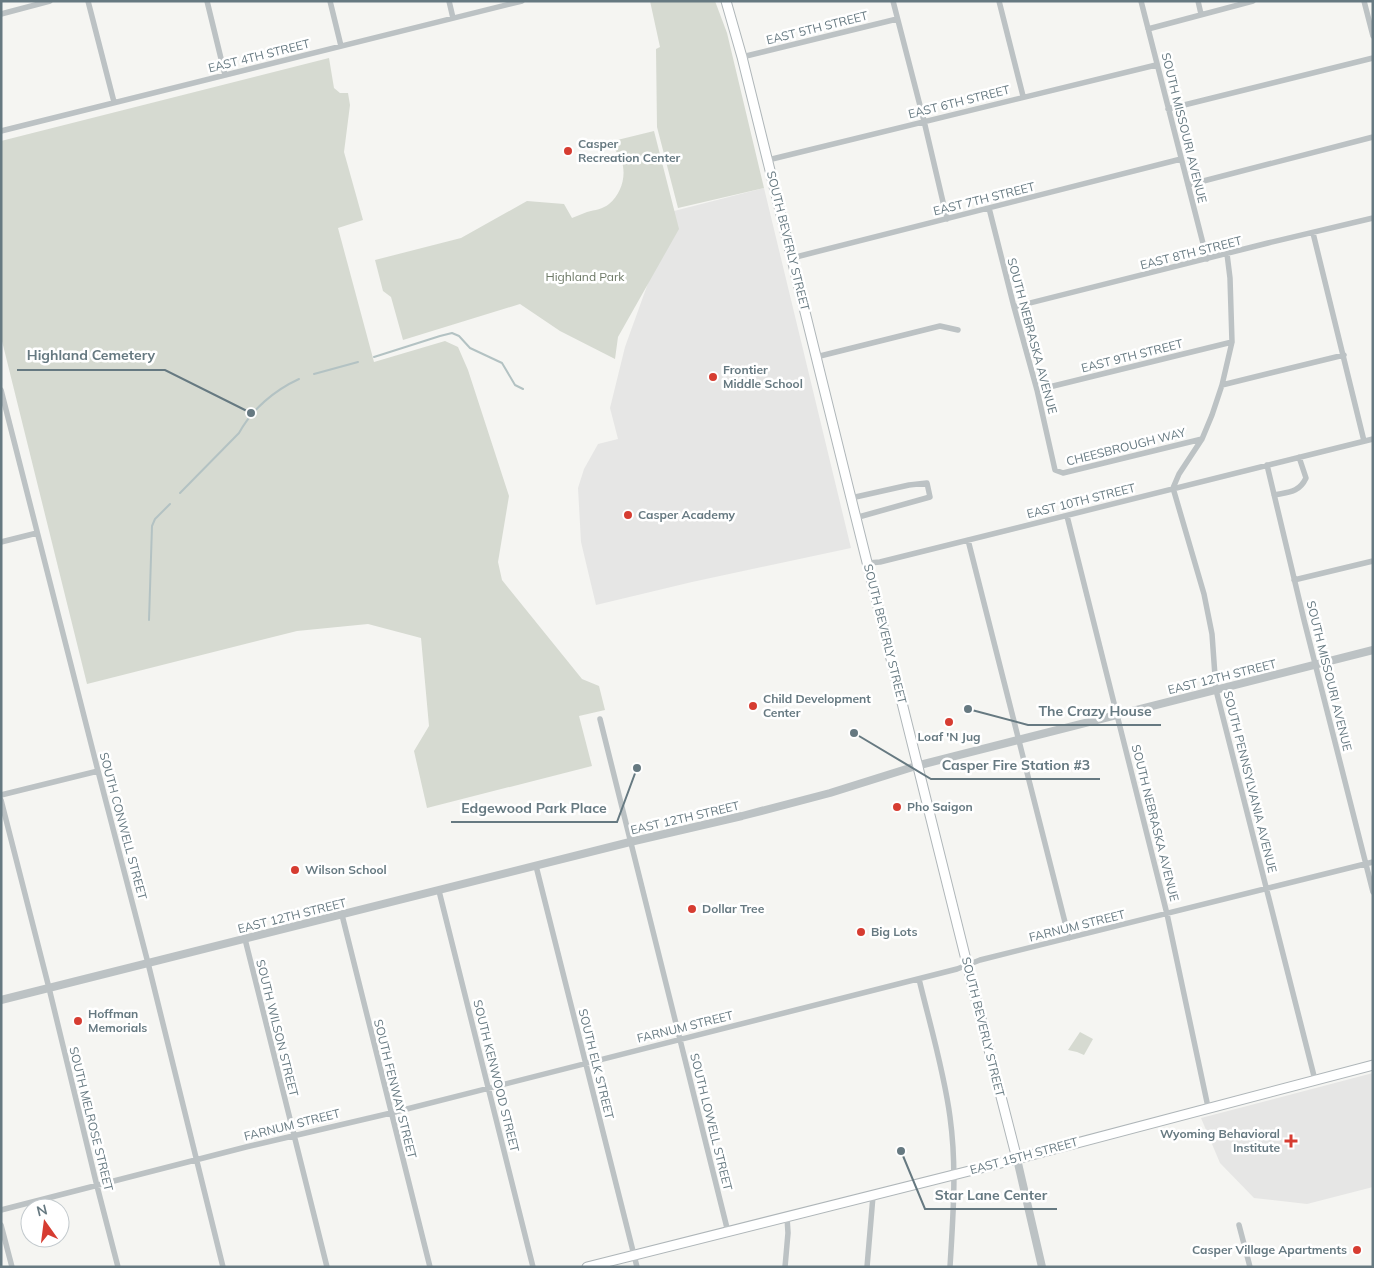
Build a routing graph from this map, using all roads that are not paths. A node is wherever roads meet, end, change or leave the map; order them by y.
1 (50, 1) edge
2 (88, 1) edge
3 (207, 1) edge
4 (330, 1) edge
5 (449, 1) edge
6 (522, 1) edge
7 (726, 1) edge
8 (893, 1) edge
9 (999, 1) edge
10 (1141, 1) edge
11 (1198, 1) edge
12 (1253, 1) edge
13 (1364, 1) edge
14 (1, 14) edge
15 (1201, 14) junction
16 (453, 18) junction
17 (897, 19) junction
18 (1148, 29) junction
19 (1373, 36) edge
20 (341, 46) junction
21 (742, 57) junction
22 (1373, 58) edge
23 (1156, 64) junction
24 (225, 75) junction
25 (1023, 96) junction
26 (114, 102) junction
27 (1168, 109) junction
28 (924, 121) junction
29 (1, 131) edge
30 (1373, 138) edge
31 (1182, 159) junction
32 (768, 160) junction
33 (1188, 185) junction
34 (989, 208) junction
35 (946, 218) junction
36 (1373, 218) edge
37 (1314, 232) junction
38 (1227, 254) junction
39 (792, 258) junction
40 (1207, 259) junction
41 (1014, 307) junction
42 (958, 330) dead end
43 (1232, 342) junction
44 (1344, 355) junction
45 (816, 357) junction
46 (1222, 385) junction
47 (1, 390) edge
48 (1037, 390) junction
49 (10, 423) junction
50 (1, 425) edge
51 (1202, 439) junction
52 (1373, 439) edge
53 (1364, 441) junction
54 (1299, 457) junction
55 (1266, 465) junction
56 (1055, 470) joint
57 (1173, 488) junction
58 (1274, 495) junction
59 (850, 498) junction
60 (1067, 516) junction
61 (855, 518) junction
62 (37, 533) junction
63 (968, 540) junction
64 (1, 542) edge
65 (1373, 561) edge
66 (868, 563) junction
67 (1294, 580) junction
68 (1373, 650) edge
69 (1316, 665) junction
70 (1216, 690) junction
71 (1117, 714) junction
72 (600, 719) dead end
73 (1018, 740) junction
74 (916, 766) junction
75 (98, 771) junction
76 (1, 795) edge
77 (1, 800) edge
78 (630, 842) junction
79 (1373, 862) edge
80 (1366, 864) junction
81 (536, 866) junction
82 (1267, 889) junction
83 (439, 891) junction
84 (1373, 892) edge
85 (1167, 914) junction
86 (342, 915) junction
87 (1069, 938) junction
88 (244, 939) junction
89 (148, 963) junction
90 (968, 965) junction
91 (919, 979) junction
92 (49, 988) junction
93 (1, 1000) edge
94 (680, 1039) junction
95 (585, 1063) junction
96 (1373, 1065) edge
97 (1315, 1080) junction
98 (488, 1087) junction
99 (1208, 1107) junction
100 (390, 1112) junction
101 (294, 1135) junction
102 (1017, 1159) junction
103 (196, 1160) junction
104 (954, 1175) junction
105 (97, 1186) junction
106 (873, 1196) junction
107 (1, 1210) edge
108 (787, 1217) junction
109 (1, 1225) edge
110 (1239, 1225) dead end
111 (728, 1232) junction
112 (634, 1255) junction
113 (12, 1267) edge
114 (118, 1267) edge
115 (223, 1267) edge
116 (327, 1267) edge
117 (430, 1267) edge
118 (533, 1267) edge
119 (588, 1267) edge
120 (637, 1267) edge
121 (785, 1267) edge
122 (867, 1267) edge
123 (950, 1267) edge
124 (1042, 1267) edge
125 (1250, 1267) edge

1 - 14 street
2 - 26 street
3 - 24 street
4 - 20 street
5 - 16 street
6 - 16 street, EAST 4TH STREET
7 - 21 main road, SOUTH BEVERLY STREET
8 - 17 street
9 - 25 street
10 - 18 street, SOUTH MISSOURI AVENUE
11 - 15 street
12 - 15 street
13 - 19 street
15 - 18 street
16 - 20 street, EAST 4TH STREET
17 - 21 street, EAST 5TH STREET
17 - 28 street
18 - 23 street, SOUTH MISSOURI AVENUE
20 - 24 street, EAST 4TH STREET
21 - 32 main road, SOUTH BEVERLY STREET
22 - 27 street
23 - 25 street, EAST 6TH STREET
23 - 27 street, SOUTH MISSOURI AVENUE
24 - 26 street, EAST 4TH STREET
25 - 28 street, EAST 6TH STREET
26 - 29 street, EAST 4TH STREET
27 - 31 street, SOUTH MISSOURI AVENUE
28 - 32 street, EAST 6TH STREET
28 - 35 street
30 - 33 street
31 - 33 street, SOUTH MISSOURI AVENUE
31 - 34 street, EAST 7TH STREET
32 - 39 main road, SOUTH BEVERLY STREET
33 - 40 street, SOUTH MISSOURI AVENUE
34 - 35 street, EAST 7TH STREET
34 - 41 street, SOUTH NEBRASKA AVENUE
35 - 39 street, EAST 7TH STREET
36 - 37 street, EAST 8TH STREET
37 - 38 street, EAST 8TH STREET
37 - 44 street
38 - 40 street, EAST 8TH STREET
38 - 43 street
39 - 45 main road, SOUTH BEVERLY STREET
40 - 41 street, EAST 8TH STREET
41 - 48 street, SOUTH NEBRASKA AVENUE
42 - 45 street
43 - 46 street
43 - 48 street, EAST 9TH STREET
44 - 46 street
44 - 53 street
45 - 59 main road, SOUTH BEVERLY STREET
46 - 51 street
47 - 49 street, SOUTH CONWELL STREET
48 - 56 street, SOUTH NEBRASKA AVENUE
49 - 50 street
49 - 62 street, SOUTH CONWELL STREET
51 - 56 street, CHEESBROUGH WAY
51 - 57 street
52 - 53 street, EAST 10TH STREET
53 - 54 street, EAST 10TH STREET
54 - 55 street, EAST 10TH STREET
54 - 58 street
55 - 57 street, EAST 10TH STREET
55 - 58 street, SOUTH MISSOURI AVENUE
57 - 60 street, EAST 10TH STREET
57 - 70 street, SOUTH PENNSYLVANIA AVENUE
58 - 67 street, SOUTH MISSOURI AVENUE
59 - 61 main road, SOUTH BEVERLY STREET
59 - 61 street
60 - 63 street, EAST 10TH STREET
60 - 71 street, SOUTH NEBRASKA AVENUE
61 - 66 main road, SOUTH BEVERLY STREET
62 - 64 street
62 - 75 street, SOUTH CONWELL STREET
63 - 66 street, EAST 10TH STREET
63 - 73 street
65 - 67 street
66 - 74 main road, SOUTH BEVERLY STREET
67 - 69 street, SOUTH MISSOURI AVENUE
68 - 69 street, EAST 12TH STREET
69 - 70 street, EAST 12TH STREET
69 - 80 street, SOUTH MISSOURI AVENUE
70 - 71 street, EAST 12TH STREET
70 - 82 street, SOUTH PENNSYLVANIA AVENUE
71 - 73 street, EAST 12TH STREET
71 - 85 street, SOUTH NEBRASKA AVENUE
72 - 78 street, SOUTH LOWELL STREET
73 - 74 street, EAST 12TH STREET
73 - 87 street
74 - 78 street, EAST 12TH STREET
74 - 90 main road, SOUTH BEVERLY STREET
75 - 76 street
75 - 89 street, SOUTH CONWELL STREET
77 - 92 street, SOUTH MELROSE STREET
78 - 81 street, EAST 12TH STREET
78 - 94 street, SOUTH LOWELL STREET
79 - 80 street, FARNUM STREET
80 - 82 street, FARNUM STREET
80 - 84 street, SOUTH MISSOURI AVENUE
81 - 83 street, EAST 12TH STREET
81 - 95 street, SOUTH ELK STREET
82 - 85 street, FARNUM STREET
82 - 97 street, SOUTH PENNSYLVANIA AVENUE
83 - 86 street, EAST 12TH STREET
83 - 98 street, SOUTH KENWOOD STREET
85 - 87 street, FARNUM STREET
85 - 99 street, SOUTH NEBRASKA AVENUE
86 - 88 street, EAST 12TH STREET
86 - 100 street, SOUTH FENWAY STREET
87 - 90 street, FARNUM STREET
88 - 89 street, EAST 12TH STREET
88 - 101 street, SOUTH WILSON STREET
89 - 92 street, EAST 12TH STREET
89 - 103 street, SOUTH CONWELL STREET
90 - 91 street, FARNUM STREET
90 - 102 main road, SOUTH BEVERLY STREET
91 - 94 street, FARNUM STREET
91 - 104 street
92 - 93 street, EAST 12TH STREET
92 - 105 street, SOUTH MELROSE STREET
94 - 95 street, FARNUM STREET
94 - 111 street, SOUTH LOWELL STREET
95 - 98 street, FARNUM STREET
95 - 112 street, SOUTH ELK STREET
96 - 97 main road, EAST 15TH STREET
97 - 99 main road, EAST 15TH STREET
98 - 100 street, FARNUM STREET
98 - 118 street, SOUTH KENWOOD STREET
99 - 102 main road, EAST 15TH STREET
100 - 101 street, FARNUM STREET
100 - 117 street, SOUTH FENWAY STREET
101 - 103 street, FARNUM STREET
101 - 116 street, SOUTH WILSON STREET
102 - 104 main road, EAST 15TH STREET
102 - 124 street, SOUTH BEVERLY STREET
103 - 105 street, FARNUM STREET
103 - 115 street, SOUTH CONWELL STREET
104 - 106 main road, EAST 15TH STREET
104 - 123 street
105 - 107 street, FARNUM STREET
105 - 114 street, SOUTH MELROSE STREET
106 - 108 main road, EAST 15TH STREET
106 - 122 street
108 - 111 main road, EAST 15TH STREET
108 - 121 street
109 - 113 street
110 - 125 street
111 - 112 main road, EAST 15TH STREET
112 - 119 main road, EAST 15TH STREET
112 - 120 street, SOUTH ELK STREET

